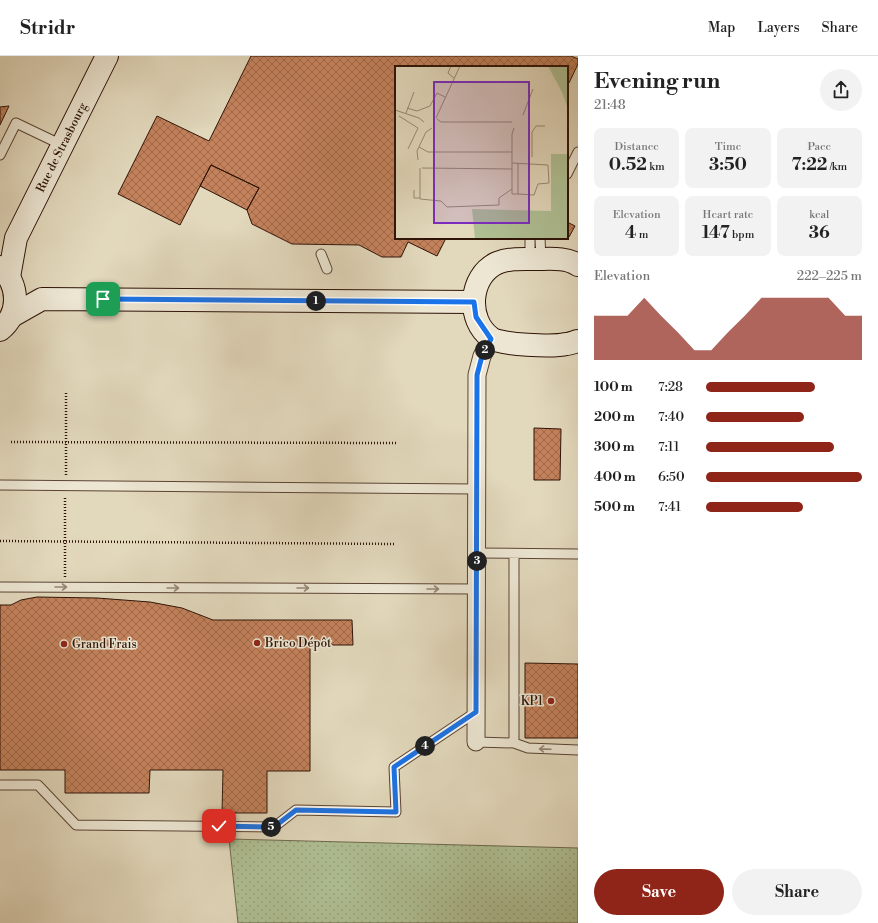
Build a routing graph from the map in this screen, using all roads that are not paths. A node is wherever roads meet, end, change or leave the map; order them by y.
1 (107, 56) edge
2 (62, 146) junction
3 (578, 152) edge
4 (0, 155) edge
5 (568, 172) edge
6 (8, 243) edge
7 (535, 248) edge
8 (321, 254) dead end
9 (578, 265) edge
10 (327, 269) dead end
11 (7, 276) edge
12 (42, 299) junction
13 (474, 302) junction
14 (6, 323) edge
15 (491, 339) junction
16 (578, 341) edge
17 (0, 486) edge
18 (476, 489) junction
19 (477, 553) junction
20 (514, 554) junction
21 (578, 554) edge
22 (0, 587) edge
23 (477, 589) junction
24 (476, 712) junction
25 (476, 742) joint
26 (514, 743) junction
27 (578, 750) edge
28 (0, 785) edge

1 - 2 street, Rue de Strasbourg
2 - 4 lane
2 - 6 street, Rue de Strasbourg
3 - 5 lane
6 - 11 street, Rue de Strasbourg
7 - 9 street
7 - 13 street
8 - 10 lane
11 - 12 street
11 - 14 street, Rue de Strasbourg
12 - 13 street
12 - 14 street
13 - 15 street
15 - 16 street
15 - 18 street
17 - 18 lane
18 - 19 street
19 - 20 lane
19 - 23 street
20 - 21 lane
20 - 26 lane
22 -> 23 lane
23 - 24 street
24 - 25 street
24 - 28 lane
25 - 26 lane
27 -> 26 lane

